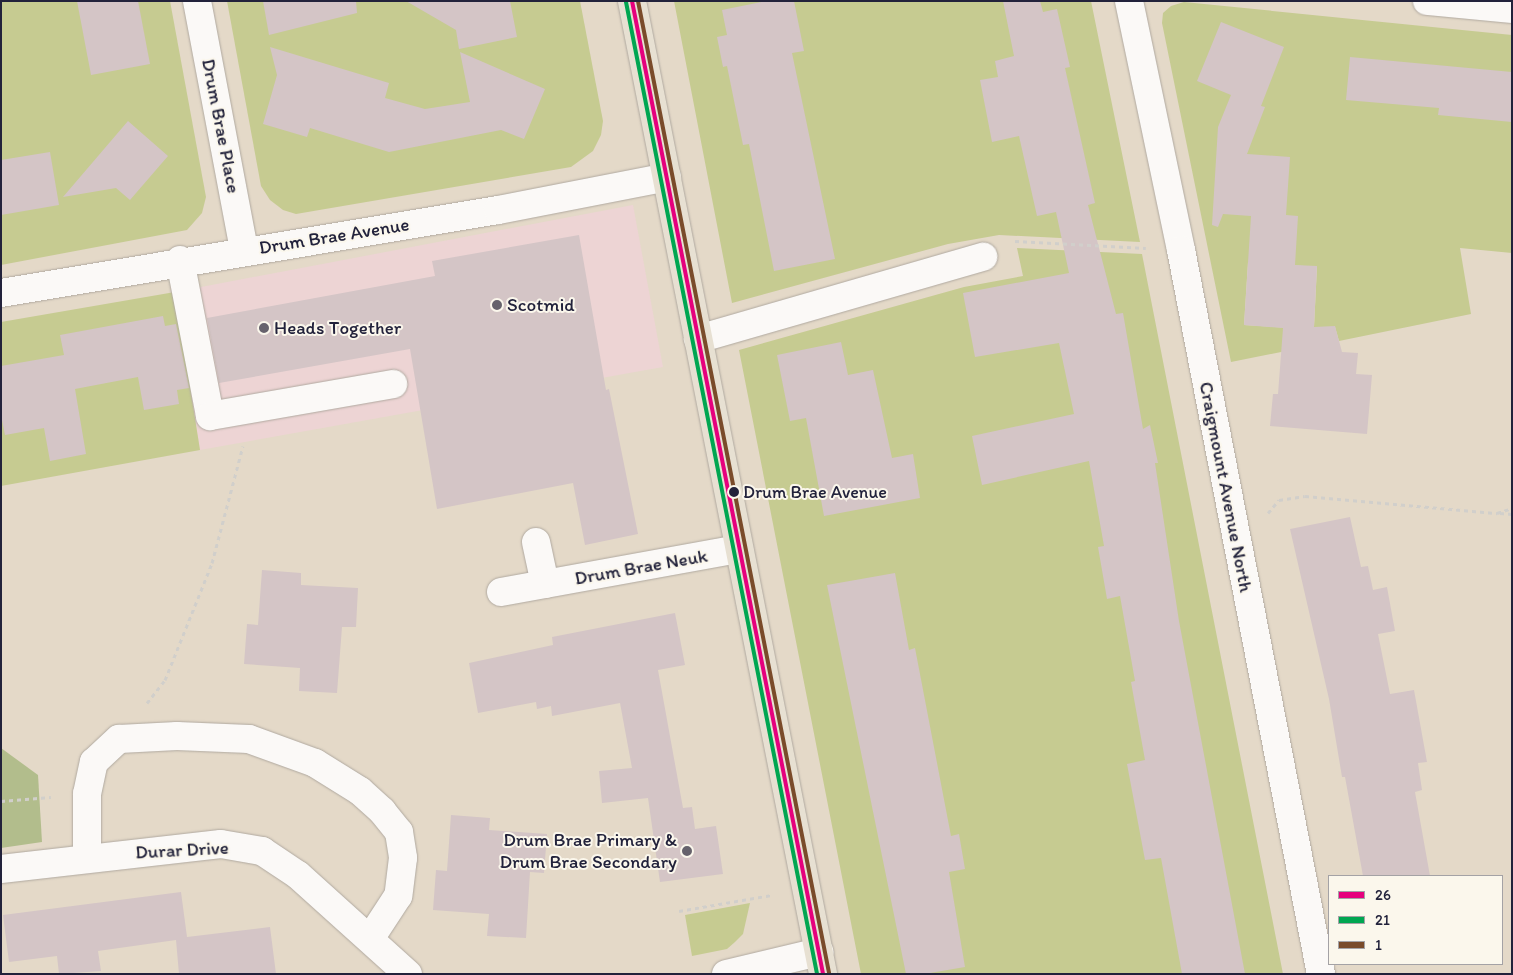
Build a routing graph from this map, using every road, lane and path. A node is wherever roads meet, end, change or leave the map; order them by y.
1 (197, 1) edge
2 (632, 1) edge
3 (1129, 1) edge
4 (1427, 1) edge
5 (1512, 9) edge
6 (667, 177) junction
7 (244, 250) junction
8 (1181, 250) junction
9 (983, 257) joint
10 (180, 260) junction
11 (1, 293) edge
12 (698, 339) junction
13 (393, 384) dead end
14 (241, 411) junction
15 (1512, 508) edge
16 (1497, 513) junction
17 (1512, 514) edge
18 (1233, 528) junction
19 (536, 542) dead end
20 (738, 549) junction
21 (545, 584) junction
22 (501, 592) dead end
23 (119, 739) junction
24 (87, 794) junction
25 (1, 801) edge
26 (87, 858) junction
27 (1, 869) edge
28 (807, 889) junction
29 (679, 911) dead end
30 (370, 939) junction
31 (821, 963) edge
32 (408, 974) edge
33 (726, 974) edge
34 (1321, 974) edge

1 - 7 street, Drum Brae Place
2 - 6 main road
3 - 8 street, Craigmount Avenue North
4 - 5 street
6 - 7 street, Drum Brae Avenue
6 - 12 main road
7 - 10 street, Drum Brae Avenue
8 - 9 path
8 - 18 street, Craigmount Avenue North
9 - 12 street
10 - 11 street, Drum Brae Avenue
10 - 14 street
12 - 20 main road
13 - 14 street
14 - 23 path
15 - 16 path
16 - 17 path
16 - 18 path
18 - 34 street, Craigmount Avenue North
19 - 21 street
20 - 21 street, Drum Brae Neuk
20 - 28 main road
21 - 22 street, Drum Brae Neuk
23 - 24 street
23 - 30 street
24 - 25 path
24 - 26 street
26 - 27 street, Durar Drive
26 - 30 street, Durar Drive
28 - 29 path
28 - 31 main road
30 - 32 street, Durar Drive
31 - 33 street

